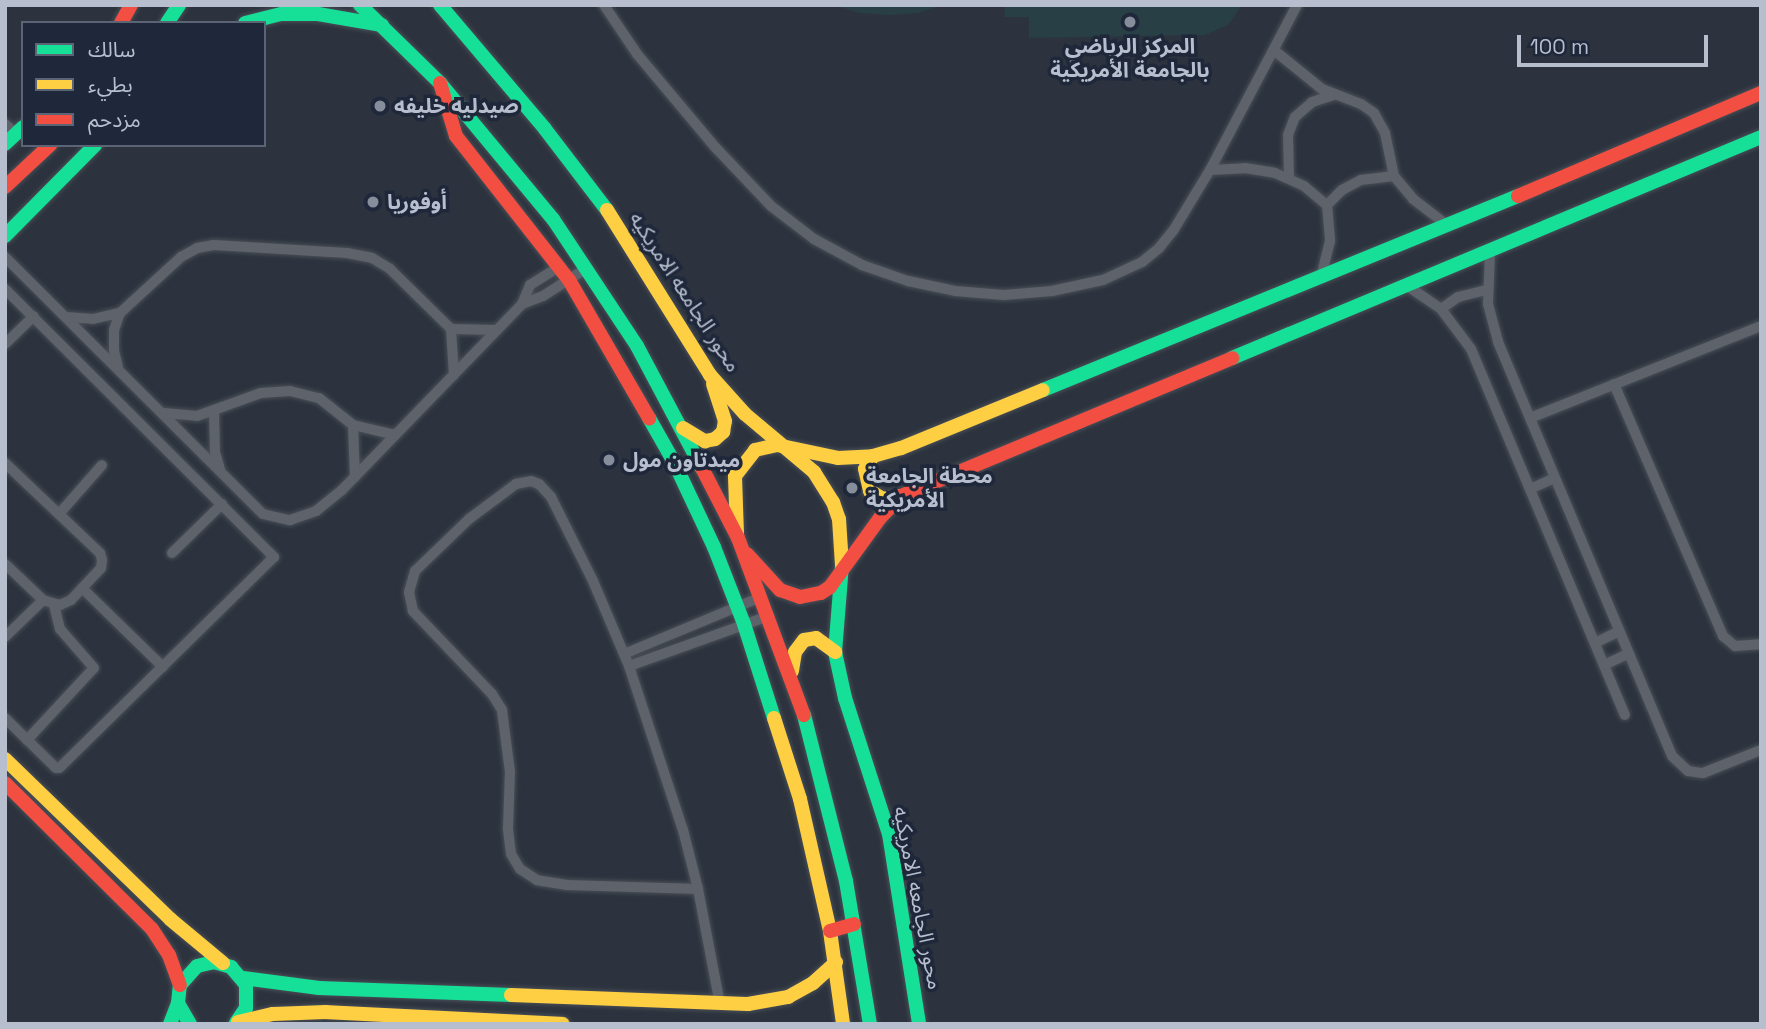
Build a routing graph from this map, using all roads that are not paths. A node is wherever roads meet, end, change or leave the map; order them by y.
1 (131, 5) edge
2 (180, 5) edge
3 (360, 5) edge
4 (440, 5) edge
5 (604, 5) edge
6 (1297, 5) edge
7 (122, 21) edge
8 (168, 21) edge
9 (253, 21) edge
10 (384, 25) junction
11 (1275, 51) junction
12 (440, 83) junction
13 (1761, 93) edge
14 (1334, 95) junction
15 (1761, 137) edge
16 (48, 147) edge
17 (93, 147) edge
18 (1210, 170) junction
19 (1394, 176) junction
20 (1289, 178) junction
21 (5, 187) edge
22 (1327, 205) junction
23 (1447, 225) junction
24 (5, 236) edge
25 (1490, 252) junction
26 (5, 257) edge
27 (559, 267) junction
28 (587, 268) junction
29 (1321, 277) junction
30 (569, 280) junction
31 (1406, 285) junction
32 (5, 289) edge
33 (1488, 290) junction
34 (522, 304) junction
35 (1441, 309) junction
36 (120, 313) junction
37 (34, 316) junction
38 (66, 317) junction
39 (1761, 326) edge
40 (451, 329) junction
41 (497, 330) junction
42 (5, 344) edge
43 (119, 371) junction
44 (454, 375) junction
45 (710, 375) junction
46 (1614, 384) junction
47 (214, 412) junction
48 (162, 413) junction
49 (1530, 418) junction
50 (353, 425) junction
51 (681, 427) junction
52 (395, 435) junction
53 (787, 447) junction
54 (873, 456) junction
55 (5, 463) edge
56 (102, 465) dead end
57 (220, 471) junction
58 (355, 477) junction
59 (1555, 478) junction
60 (1530, 489) junction
61 (901, 496) junction
62 (222, 504) junction
63 (59, 513) junction
64 (740, 543) junction
65 (172, 553) dead end
66 (5, 564) edge
67 (840, 572) junction
68 (82, 588) junction
69 (761, 597) junction
70 (43, 600) junction
71 (54, 605) junction
72 (737, 607) junction
73 (769, 616) junction
74 (708, 619) junction
75 (744, 624) junction
76 (1618, 632) junction
77 (714, 634) junction
78 (5, 637) edge
79 (1595, 643) junction
80 (1761, 644) edge
81 (835, 652) junction
82 (624, 654) junction
83 (1628, 654) junction
84 (1604, 665) junction
85 (629, 666) junction
86 (163, 667) junction
87 (792, 674) junction
88 (1625, 715) dead end
89 (5, 718) edge
90 (27, 740) junction
91 (1761, 750) edge
92 (5, 759) edge
93 (5, 783) edge
94 (698, 889) junction
95 (854, 924) junction
96 (830, 931) junction
97 (836, 962) junction
98 (223, 963) junction
99 (243, 978) junction
100 (180, 985) junction
101 (178, 1003) junction
102 (720, 1004) junction
103 (421, 1021) edge
104 (237, 1023) edge
105 (513, 1023) edge
106 (170, 1024) edge
107 (190, 1024) edge
108 (563, 1024) edge
109 (843, 1024) edge
110 (870, 1024) edge
111 (919, 1024) edge

1 - 7 main road
2 - 8 main road
3 - 10 main road
4 - 45 main road, محور الجامعه الامريكيه
5 - 18 street
6 - 11 street
9 - 10 main road
10 - 12 main road
11 - 14 street
11 - 18 street
12 - 27 main road
12 - 28 main road
13 - 23 main road
14 - 19 street
14 - 20 street
15 - 25 main road
16 - 21 main road
17 - 24 main road
18 - 20 street
19 - 22 street
19 - 23 street
20 - 22 street
22 - 29 street
23 - 29 main road
25 - 31 main road
25 - 33 street
26 - 38 street
27 - 30 main road
27 - 34 street
28 - 30 street
28 - 51 main road
29 - 54 main road
30 - 34 street
30 - 72 main road
31 - 35 street
31 - 61 main road
32 - 37 street
33 - 35 street
33 - 49 street
34 - 41 street
35 - 60 street
36 - 38 street
36 - 40 street
36 - 43 street
37 - 42 street
37 - 62 street
38 - 43 street
39 - 46 street
40 - 41 street
40 - 44 street
41 - 44 street
43 - 48 street
44 - 52 street
45 - 51 main road
45 - 53 main road, محور الجامعه الامريكيه
46 - 49 street
46 - 80 street
47 - 48 street
47 - 50 street
47 - 57 street
48 - 57 street
49 - 59 street
50 - 52 street
50 - 58 street
51 - 64 main road
52 - 58 street
53 - 54 main road
53 - 64 main road
53 - 67 main road, محور الجامعه الامريكيه
54 - 61 main road
55 - 63 street
56 - 63 street
57 - 58 street
59 - 60 street
59 - 76 street
60 - 79 street
61 - 67 main road
62 - 65 street
62 - 86 street
63 - 68 street
64 - 67 main road
64 - 69 main road
66 - 70 street
67 - 81 main road, محور الجامعه الامريكيه
68 - 71 street
68 - 86 street
69 - 72 street
69 - 73 main road
70 - 71 street
70 - 78 street
71 - 90 street
72 - 74 street
72 - 75 main road
73 - 75 street
73 - 87 main road
74 - 77 street
74 - 82 street
75 - 77 street
75 - 96 main road
76 - 79 street
76 - 83 street
77 - 85 street
79 - 84 street
81 - 87 main road
81 - 111 main road, محور الجامعه الامريكيه
82 - 85 street
82 - 94 street
83 - 84 street
83 - 91 street
84 - 88 street
85 - 94 street
86 - 90 street
87 - 95 main road
89 - 90 street
92 - 98 main road
93 - 100 main road
94 - 102 street
95 - 96 main road
95 - 110 main road
96 - 97 main road
97 - 102 main road
97 - 109 main road
98 - 99 main road
98 - 100 main road
99 - 102 main road
99 - 104 main road
100 - 101 main road
101 - 106 main road
101 - 107 main road
103 - 104 main road
103 - 105 main road
105 - 108 main road

